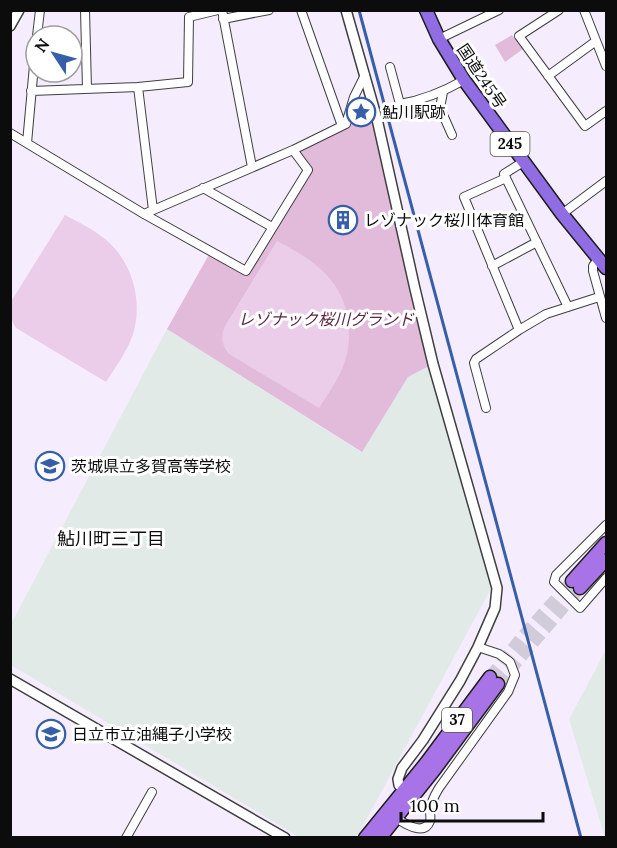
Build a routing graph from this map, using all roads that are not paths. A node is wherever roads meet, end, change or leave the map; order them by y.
1 (19, 10) edge
2 (85, 10) edge
3 (269, 10) edge
4 (301, 10) edge
5 (346, 10) edge
6 (426, 10) edge
7 (499, 10) edge
8 (559, 10) edge
9 (584, 10) edge
10 (221, 13) edge
11 (10, 26) edge
12 (439, 39) junction
13 (596, 41) junction
14 (606, 66) edge
15 (390, 67) dead end
16 (365, 75) junction
17 (548, 76) junction
18 (464, 80) junction
19 (32, 84) edge
20 (138, 87) junction
21 (87, 89) junction
22 (31, 91) junction
23 (443, 92) junction
24 (606, 111) edge
25 (342, 126) junction
26 (10, 133) edge
27 (452, 135) dead end
28 (27, 143) junction
29 (293, 150) junction
30 (523, 162) junction
31 (252, 167) junction
32 (506, 178) junction
33 (606, 181) edge
34 (203, 188) junction
35 (153, 210) junction
36 (144, 214) junction
37 (562, 214) junction
38 (273, 227) junction
39 (537, 242) junction
40 (598, 259) junction
41 (492, 266) junction
42 (606, 268) edge
43 (599, 297) junction
44 (568, 307) junction
45 (606, 318) edge
46 (519, 330) junction
47 (486, 408) dead end
48 (606, 525) edge
49 (606, 543) edge
50 (606, 560) edge
51 (606, 578) edge
52 (478, 647) junction
53 (10, 679) edge
54 (404, 791) junction
55 (152, 792) dead end
56 (396, 818) junction
57 (126, 837) edge
58 (285, 837) edge
59 (365, 837) edge
60 (380, 837) edge

1 - 11 street
2 - 21 street
3 - 10 street
4 - 25 street
5 - 16 street
6 - 12 highway, 国道245号 / 245
7 - 12 street
8 - 17 street
9 - 13 street
10 - 20 street
10 - 31 street
12 - 18 highway, 国道245号 / 245
13 - 14 street
13 - 17 street
15 - 23 street
16 - 25 street
16 - 52 street
17 - 24 street
18 - 23 street
18 - 30 highway, 国道245号 / 245
19 - 22 street
20 - 21 street
20 - 35 street
21 - 22 street
22 - 28 street
23 - 27 street
25 - 29 street
26 - 28 street
28 - 36 street
29 - 31 street
29 - 38 street
30 - 32 street
30 - 37 highway, 国道245号 / 245
31 - 34 street
32 - 39 street
32 - 41 street
33 - 37 street
34 - 35 street
34 - 38 street
35 - 36 street
36 - 38 street
37 - 40 highway, 国道245号 / 245
39 - 41 street
39 - 44 street
40 - 42 highway, 国道245号 / 245
40 - 43 street
41 - 46 street
43 - 44 street
43 - 45 street
44 - 46 street
46 - 47 street
48 - 51 street
49 - 50 main road
52 - 54 street
52 - 56 street
53 - 58 street
54 - 56 main road, 37
54 - 59 main road, 37
55 - 57 street
56 - 60 main road, 37

